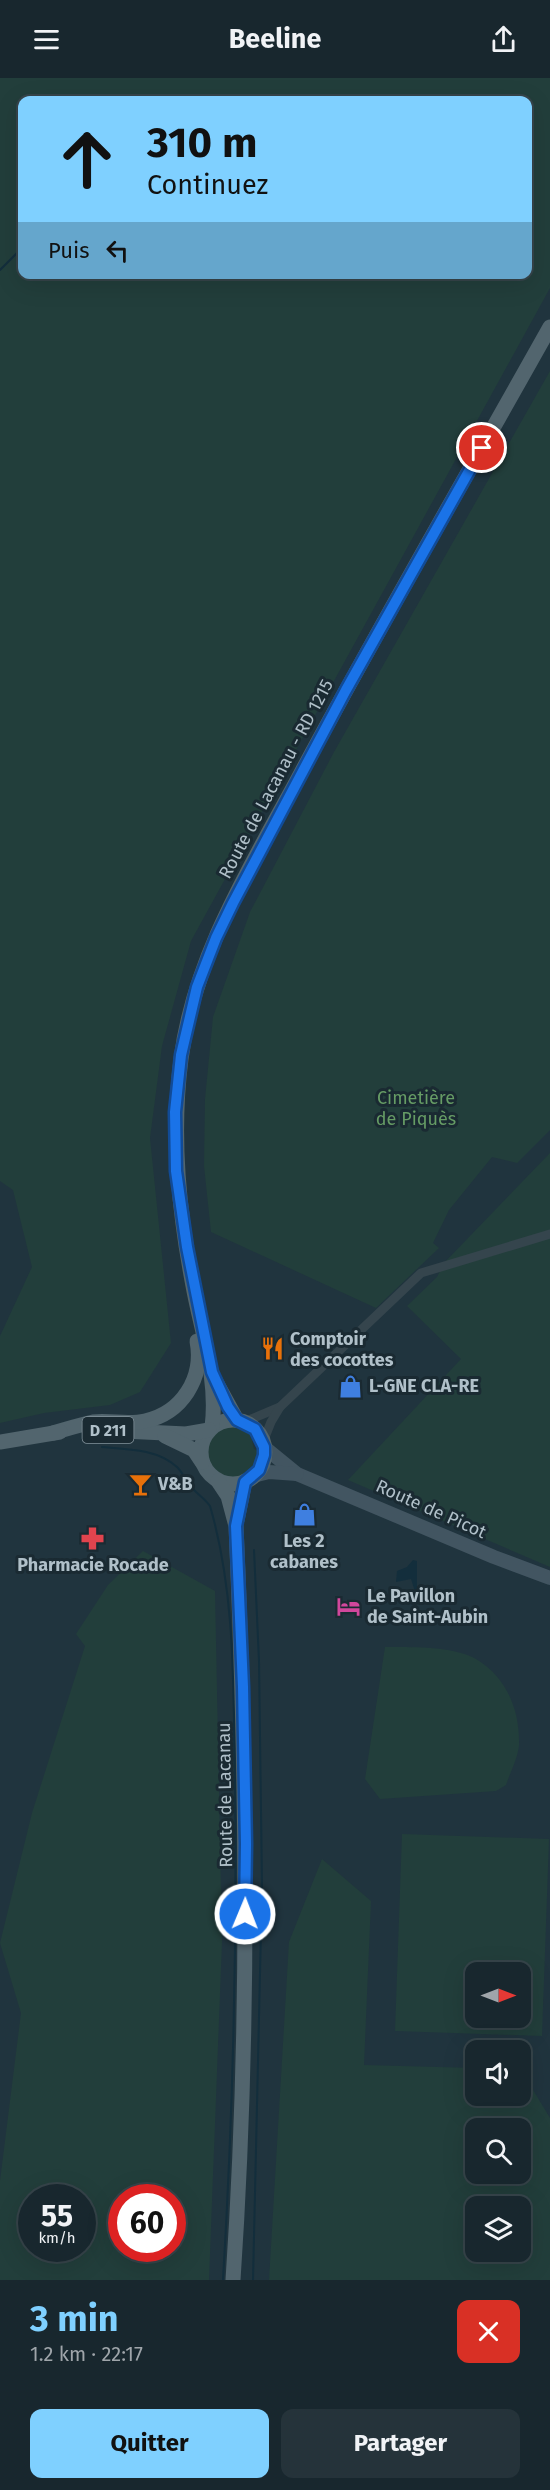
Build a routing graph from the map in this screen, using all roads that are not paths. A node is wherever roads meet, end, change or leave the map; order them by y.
1 (550, 327) edge
2 (550, 1234) edge
3 (194, 1290) junction
4 (212, 1372) junction
5 (280, 1407) junction
6 (240, 1421) junction
7 (211, 1428) junction
8 (52, 1433) junction
9 (163, 1435) junction
10 (22, 1438) junction
11 (0, 1442) edge
12 (264, 1445) junction
13 (0, 1447) edge
14 (202, 1462) junction
15 (297, 1474) junction
16 (249, 1479) junction
17 (218, 1481) junction
18 (236, 1526) junction
19 (550, 1578) edge
20 (233, 2280) edge

1 - 3 main road, Route de Lacanau - RD 1215
2 - 5 street
3 - 4 main road
3 - 8 main road
4 - 6 main road
4 - 7 main road
5 - 6 street
5 - 12 street
6 - 7 main road
6 - 12 main road
7 - 9 main road, D 211
7 - 14 main road
8 - 9 main road, D 211
8 - 10 main road, D 211
9 - 14 main road, D 211
10 - 11 main road, D 211
10 - 13 main road, D 211
12 - 15 main road, Route de Picot
12 - 16 main road
14 - 17 main road
15 - 16 main road, Route de Picot
15 - 19 main road, Route de Picot
16 - 17 main road
16 - 18 main road
17 - 18 main road
18 - 20 main road, Route de Lacanau

